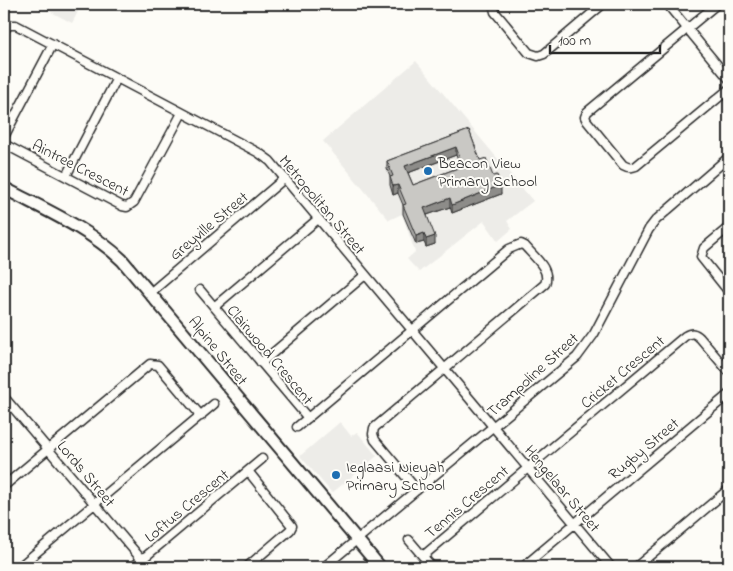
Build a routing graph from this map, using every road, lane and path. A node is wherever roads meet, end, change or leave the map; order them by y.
1 (493, 4) edge
2 (603, 4) edge
3 (667, 4) edge
4 (717, 4) edge
5 (687, 29) junction
6 (4, 30) edge
7 (52, 44) junction
8 (117, 78) junction
9 (729, 79) edge
10 (729, 89) edge
11 (182, 112) junction
12 (4, 137) edge
13 (4, 144) edge
14 (729, 157) edge
15 (66, 176) junction
16 (285, 178) junction
17 (4, 188) edge
18 (318, 219) junction
19 (729, 227) edge
20 (365, 275) junction
21 (200, 290) dead end
22 (729, 292) edge
23 (150, 293) junction
24 (214, 307) junction
25 (412, 331) junction
26 (261, 363) junction
27 (444, 368) junction
28 (729, 372) edge
29 (729, 394) edge
30 (4, 397) edge
31 (214, 404) dead end
32 (201, 416) junction
33 (308, 418) junction
34 (297, 427) dead end
35 (494, 427) junction
36 (48, 448) junction
37 (262, 459) dead end
38 (528, 468) junction
39 (248, 470) junction
40 (4, 486) edge
41 (729, 489) edge
42 (417, 490) junction
43 (95, 504) junction
44 (575, 524) junction
45 (358, 539) junction
46 (409, 540) dead end
47 (423, 556) junction
48 (142, 560) junction
49 (18, 567) edge
50 (134, 567) edge
51 (148, 567) edge
52 (247, 567) edge
53 (324, 567) edge
54 (380, 567) edge
55 (432, 567) edge
56 (523, 567) edge
57 (611, 567) edge
58 (636, 567) edge

1 - 2 street
3 - 5 street
4 - 5 street
5 - 9 street
5 - 10 street
6 - 7 street, Metropolitan Street
7 - 8 street, Metropolitan Street
7 - 12 street
8 - 11 street, Metropolitan Street
8 - 15 street
11 - 15 street, Aintree Crescent
11 - 16 street, Metropolitan Street
13 - 15 street, Aintree Crescent
14 - 35 street, Trampoline Street
16 - 18 street, Metropolitan Street
16 - 23 street, Greyville Street
17 - 23 street, Alpine Street
18 - 20 street, Metropolitan Street
18 - 24 street, Clairwood Crescent
19 - 22 street
20 - 25 street, Metropolitan Street
20 - 26 street
21 - 24 street, Clairwood Crescent
23 - 45 street, Alpine Street
24 - 26 street, Clairwood Crescent
25 - 27 street, Metropolitan Street
25 - 27 street, Clairwood Crescent
25 - 33 street, Clairwood Crescent
26 - 33 street, Clairwood Crescent
27 - 35 street, Metropolitan Street
27 - 42 street
28 - 38 street, Cricket Crescent
29 - 44 street, Rugby Street
30 - 36 street, Lords Street
31 - 32 street
32 - 36 street
32 - 43 street
33 - 34 street, Clairwood Crescent
35 - 38 street, Hengelaar Street
35 - 42 street, Trampoline Street
36 - 40 street
36 - 43 street, Lords Street
37 - 39 street, Loftus Crescent
38 - 44 street, Hengelaar Street
38 - 47 street, Tennis Crescent
39 - 48 street, Loftus Crescent
39 - 52 street, Loftus Crescent
41 - 58 street
42 - 45 street, Trampoline Street
43 - 48 street, Lords Street
43 - 49 street
44 - 56 street, Rugby Street
44 - 57 street, Hengelaar Street
45 - 53 street, Trampoline Street
45 - 54 street, Alpine Street
46 - 47 street, Tennis Crescent
47 - 55 street, Tennis Crescent
48 - 50 street, Loftus Crescent
48 - 51 street, Lords Street

